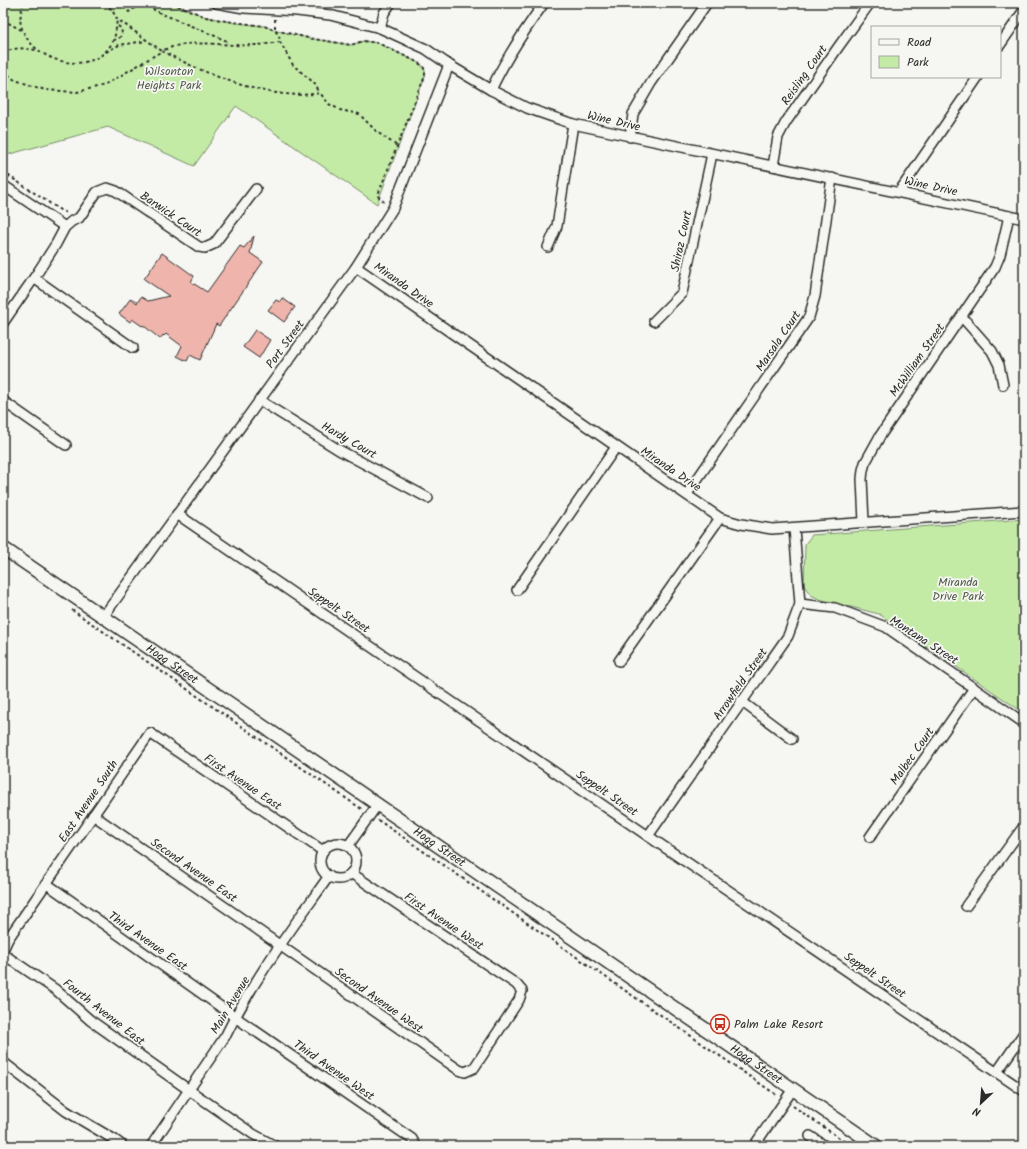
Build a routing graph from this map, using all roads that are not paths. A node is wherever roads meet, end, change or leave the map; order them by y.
1 (216, 3) edge
2 (391, 3) edge
3 (544, 3) edge
4 (707, 3) edge
5 (870, 3) edge
6 (272, 7) edge
7 (1024, 10) edge
8 (380, 28) junction
9 (1001, 44) edge
10 (449, 65) junction
11 (977, 78) edge
12 (491, 90) junction
13 (573, 124) junction
14 (630, 137) junction
15 (712, 154) junction
16 (773, 166) junction
17 (832, 178) junction
18 (3, 186) edge
19 (256, 189) dead end
20 (899, 192) junction
21 (1009, 216) junction
22 (1024, 219) edge
23 (65, 227) junction
24 (548, 247) dead end
25 (356, 267) junction
26 (34, 278) junction
27 (962, 317) junction
28 (654, 321) dead end
29 (3, 323) edge
30 (133, 348) dead end
31 (1003, 385) dead end
32 (259, 400) junction
33 (3, 401) edge
34 (66, 445) dead end
35 (616, 447) junction
36 (687, 494) junction
37 (428, 498) dead end
38 (1024, 512) edge
39 (177, 514) junction
40 (720, 518) junction
41 (864, 522) junction
42 (794, 528) junction
43 (3, 548) edge
44 (517, 590) dead end
45 (800, 604) junction
46 (103, 616) junction
47 (620, 661) dead end
48 (974, 688) junction
49 (741, 701) junction
50 (1024, 723) edge
51 (150, 733) joint
52 (792, 739) dead end
53 (378, 804) junction
54 (93, 815) junction
55 (1024, 826) edge
56 (648, 836) junction
57 (870, 837) dead end
58 (348, 846) junction
59 (323, 851) junction
60 (351, 873) junction
61 (329, 876) junction
62 (47, 884) junction
63 (966, 906) dead end
64 (280, 945) junction
65 (3, 950) edge
66 (3, 954) edge
67 (235, 1017) junction
68 (1024, 1033) edge
69 (3, 1062) edge
70 (465, 1072) joint
71 (997, 1072) junction
72 (793, 1089) junction
73 (189, 1090) junction
74 (1024, 1091) edge
75 (810, 1136) dead end
76 (123, 1146) edge
77 (151, 1146) edge
78 (275, 1146) edge
79 (416, 1146) edge
80 (754, 1146) edge
81 (825, 1146) edge
82 (876, 1146) edge

1 - 6 street, Wine Drive
2 - 8 street
3 - 12 street
4 - 14 street
5 - 16 street, Reisling Court
6 - 8 street, Wine Drive
7 - 9 street
8 - 10 street, Wine Drive
10 - 12 street, Wine Drive
10 - 25 street, Port Street
11 - 20 street
12 - 13 street, Wine Drive
13 - 14 street, Wine Drive
13 - 24 street
14 - 15 street, Wine Drive
15 - 16 street, Wine Drive
15 - 28 street, Shiraz Court
16 - 17 street, Wine Drive
17 - 20 street, Wine Drive
17 - 36 street, Marsala Court
18 - 23 street
19 - 23 street, Barwick Court
20 - 21 street, Wine Drive
21 - 22 street, Wine Drive
21 - 27 street, McWilliam Street
23 - 26 street
25 - 32 street, Port Street
25 - 35 street, Miranda Drive
26 - 29 street
26 - 30 street
27 - 31 street
27 - 41 street, McWilliam Street
32 - 37 street, Hardy Court
32 - 39 street, Port Street
33 - 34 street
35 - 36 street, Miranda Drive
35 - 44 street
36 - 40 street, Miranda Drive
38 - 41 street, Miranda Drive
39 - 46 street, Port Street
39 - 56 street, Seppelt Street
40 - 42 street, Miranda Drive
40 - 47 street
41 - 42 street, Miranda Drive
42 - 45 street, Arrowfield Street
43 - 46 street, Hogg Street
45 - 48 street, Montana Street
45 - 49 street, Arrowfield Street
46 - 53 street, Hogg Street
48 - 50 street, Montana Street
48 - 57 street, Malbec Court
49 - 52 street
49 - 56 street, Arrowfield Street
51 - 54 street, East Avenue South
51 - 59 street, First Avenue East
53 - 58 street
53 - 72 street, Hogg Street
54 - 62 street, East Avenue South
54 - 64 street, Second Avenue East
55 - 63 street
56 - 71 street, Seppelt Street
58 - 59 street
58 - 60 street
59 - 61 street
60 - 61 street
60 - 70 street, First Avenue West
61 - 64 street, Main Avenue
62 - 65 street, East Avenue South
62 - 67 street, Third Avenue East
64 - 67 street, Main Avenue
64 - 70 street, Second Avenue West
66 - 73 street, Fourth Avenue East
67 - 73 street, Main Avenue
67 - 79 street, Third Avenue West
68 - 71 street
69 - 76 street
71 - 74 street, Seppelt Street
72 - 80 street
72 - 82 street, Hogg Street
73 - 77 street, Main Avenue
73 - 78 street, Fourth Avenue East
75 - 81 street

